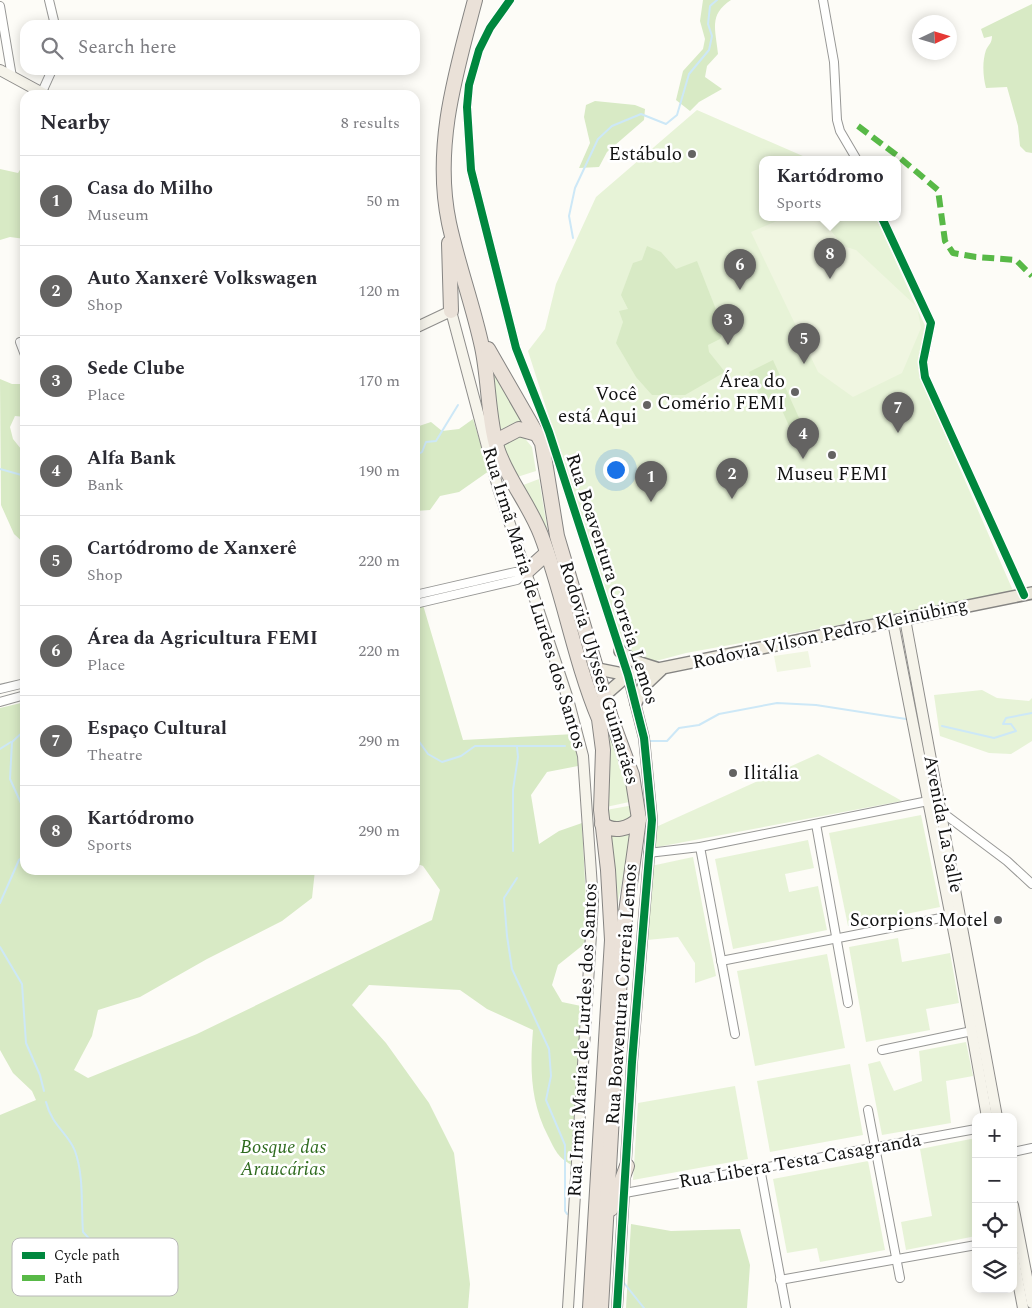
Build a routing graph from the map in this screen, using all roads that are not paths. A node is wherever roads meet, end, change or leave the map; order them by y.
1 (49, 0) edge
2 (475, 0) edge
3 (510, 0) edge
4 (823, 0) edge
5 (0, 6) edge
6 (54, 20) edge
7 (0, 70) edge
8 (50, 75) edge
9 (12, 77) junction
10 (36, 90) edge
11 (45, 90) edge
12 (855, 156) edge
13 (883, 221) edge
14 (449, 222) junction
15 (451, 311) junction
16 (478, 325) junction
17 (420, 326) edge
18 (537, 434) junction
19 (496, 441) junction
20 (547, 553) junction
21 (526, 572) junction
22 (554, 572) junction
23 (420, 594) edge
24 (1028, 594) edge
25 (420, 603) edge
26 (905, 620) junction
27 (893, 622) junction
28 (620, 651) junction
29 (598, 669) junction
30 (662, 669) junction
31 (628, 675) junction
32 (20, 684) edge
33 (0, 689) edge
34 (605, 695) junction
35 (20, 697) edge
36 (0, 702) edge
37 (636, 703) junction
38 (937, 799) junction
39 (926, 801) junction
40 (939, 810) junction
41 (639, 819) junction
42 (602, 824) junction
43 (816, 824) junction
44 (700, 847) junction
45 (648, 853) junction
46 (1032, 884) edge
47 (951, 916) junction
48 (836, 938) junction
49 (961, 942) junction
50 (721, 961) junction
51 (848, 1003) dead end
52 (972, 1032) junction
53 (735, 1034) dead end
54 (882, 1050) dead end
55 (987, 1088) junction
56 (868, 1110) dead end
57 (987, 1113) edge
58 (996, 1113) edge
59 (972, 1130) edge
60 (875, 1147) junction
61 (1032, 1148) edge
62 (1017, 1151) edge
63 (626, 1166) junction
64 (760, 1168) junction
65 (625, 1193) junction
66 (605, 1226) junction
67 (1017, 1226) edge
68 (972, 1246) edge
69 (896, 1259) junction
70 (1017, 1276) edge
71 (900, 1278) dead end
72 (780, 1280) junction
73 (1032, 1303) edge
74 (568, 1308) edge
75 (590, 1308) edge
76 (601, 1308) edge
77 (617, 1308) edge
78 (786, 1308) edge
79 (1023, 1308) edge

1 - 6 street
2 - 14 highway, Rodovia Ulysses Guimarães
3 - 28 street, Rua Boaventura Correia Lemos
4 - 12 street
5 - 9 street
7 - 9 street
8 - 11 street
9 - 10 street
13 - 24 street
14 - 15 highway
14 - 16 highway, Rodovia Ulysses Guimarães
15 - 17 street
15 - 21 street, Rua Irmã Maria de Lurdes dos Santos
16 - 18 highway, Rodovia Ulysses Guimarães
16 - 19 highway, Rodovia Ulysses Guimarães
18 - 19 highway
18 - 29 highway, Rodovia Ulysses Guimarães
19 - 20 highway, Rodovia Ulysses Guimarães
20 - 21 highway
20 - 22 highway, Rodovia Ulysses Guimarães
21 - 22 highway
21 - 23 street
21 - 25 street
21 - 74 street, Rua Irmã Maria de Lurdes dos Santos
22 - 42 highway, Rodovia Ulysses Guimarães
24 - 26 main road, Rodovia Vilson Pedro Kleinübing
26 - 27 main road, Rodovia Vilson Pedro Kleinübing
26 - 38 street, Avenida La Salle
27 - 30 main road, Rodovia Vilson Pedro Kleinübing
27 - 39 street, Avenida La Salle
28 - 30 main road
28 - 31 street, Rua Boaventura Correia Lemos
29 - 31 main road, Rodovia Vilson Pedro Kleinübing
29 - 34 highway, Rodovia Ulysses Guimarães
30 - 31 main road, Rodovia Vilson Pedro Kleinübing
30 - 37 main road
31 - 34 main road
31 - 37 street, Rua Boaventura Correia Lemos
32 - 33 street
34 - 41 highway, Rodovia Ulysses Guimarães
35 - 36 street
37 - 45 street, Rua Boaventura Correia Lemos
38 - 39 street
38 - 40 street, Avenida La Salle
39 - 43 street
39 - 47 street, Avenida La Salle
40 - 46 street
40 - 49 street, Avenida La Salle
41 - 42 highway
41 - 66 highway, Rodovia Ulysses Guimarães
42 - 75 highway, Rodovia Ulysses Guimarães
43 - 44 street
43 - 48 street
44 - 45 street
44 - 50 street
45 - 63 street, Rua Boaventura Correia Lemos
47 - 48 street
47 - 49 street, Avenida La Salle
48 - 50 street
48 - 51 street
49 - 52 street, Avenida La Salle
49 - 55 street, Avenida La Salle
50 - 53 street
52 - 54 street
52 - 55 street, Avenida La Salle
55 - 57 street, Avenida La Salle
55 - 58 street, Avenida La Salle
56 - 60 street
59 - 60 street, Rua Libera Testa Casagranda
60 - 64 street, Rua Libera Testa Casagranda
60 - 69 street
61 - 62 street
63 - 65 street, Rua Boaventura Correia Lemos
63 - 66 highway
64 - 65 street, Rua Libera Testa Casagranda
64 - 72 street
65 - 77 street, Rua Boaventura Correia Lemos
66 - 76 highway, Rodovia Ulysses Guimarães
67 - 73 street
68 - 69 street
69 - 71 street
69 - 72 street
70 - 79 street
72 - 78 street

